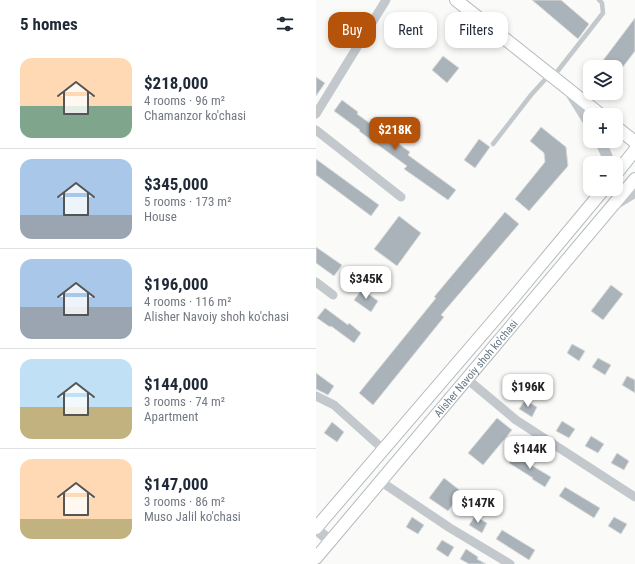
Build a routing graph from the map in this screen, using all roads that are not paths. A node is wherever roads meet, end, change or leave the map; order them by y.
1 (386, 0) edge
2 (456, 0) edge
3 (599, 0) edge
4 (551, 76) junction
5 (568, 90) junction
6 (592, 108) edge
7 (583, 113) edge
8 (316, 114) edge
9 (316, 130) edge
10 (623, 133) edge
11 (635, 142) edge
12 (493, 144) dead end
13 (635, 150) edge
14 (623, 165) edge
15 (635, 179) edge
16 (635, 192) edge
17 (597, 196) edge
18 (400, 197) dead end
19 (613, 205) junction
20 (316, 282) edge
21 (333, 295) dead end
22 (467, 379) junction
23 (316, 396) edge
24 (383, 450) junction
25 (380, 481) junction
26 (635, 497) edge
27 (316, 528) edge
28 (330, 541) junction
29 (316, 558) edge
30 (510, 564) edge

1 - 8 street
2 - 4 main road
3 - 4 lane
4 - 5 main road
4 - 12 lane
5 - 6 main road
5 - 7 street
9 - 18 street
10 - 11 main road
13 - 14 main road
15 - 19 main road, Alisher Navoiy shoh ko'chasi
16 - 19 street
17 - 24 main road, Alisher Navoiy shoh ko'chasi
19 - 22 main road, Alisher Navoiy shoh ko'chasi
20 - 21 street
22 - 25 main road, Alisher Navoiy shoh ko'chasi
22 - 26 street
23 - 24 street
24 - 27 main road, Alisher Navoiy shoh ko'chasi
25 - 28 main road, Alisher Navoiy shoh ko'chasi
25 - 30 street
27 - 28 street
28 - 29 main road, Alisher Navoiy shoh ko'chasi

